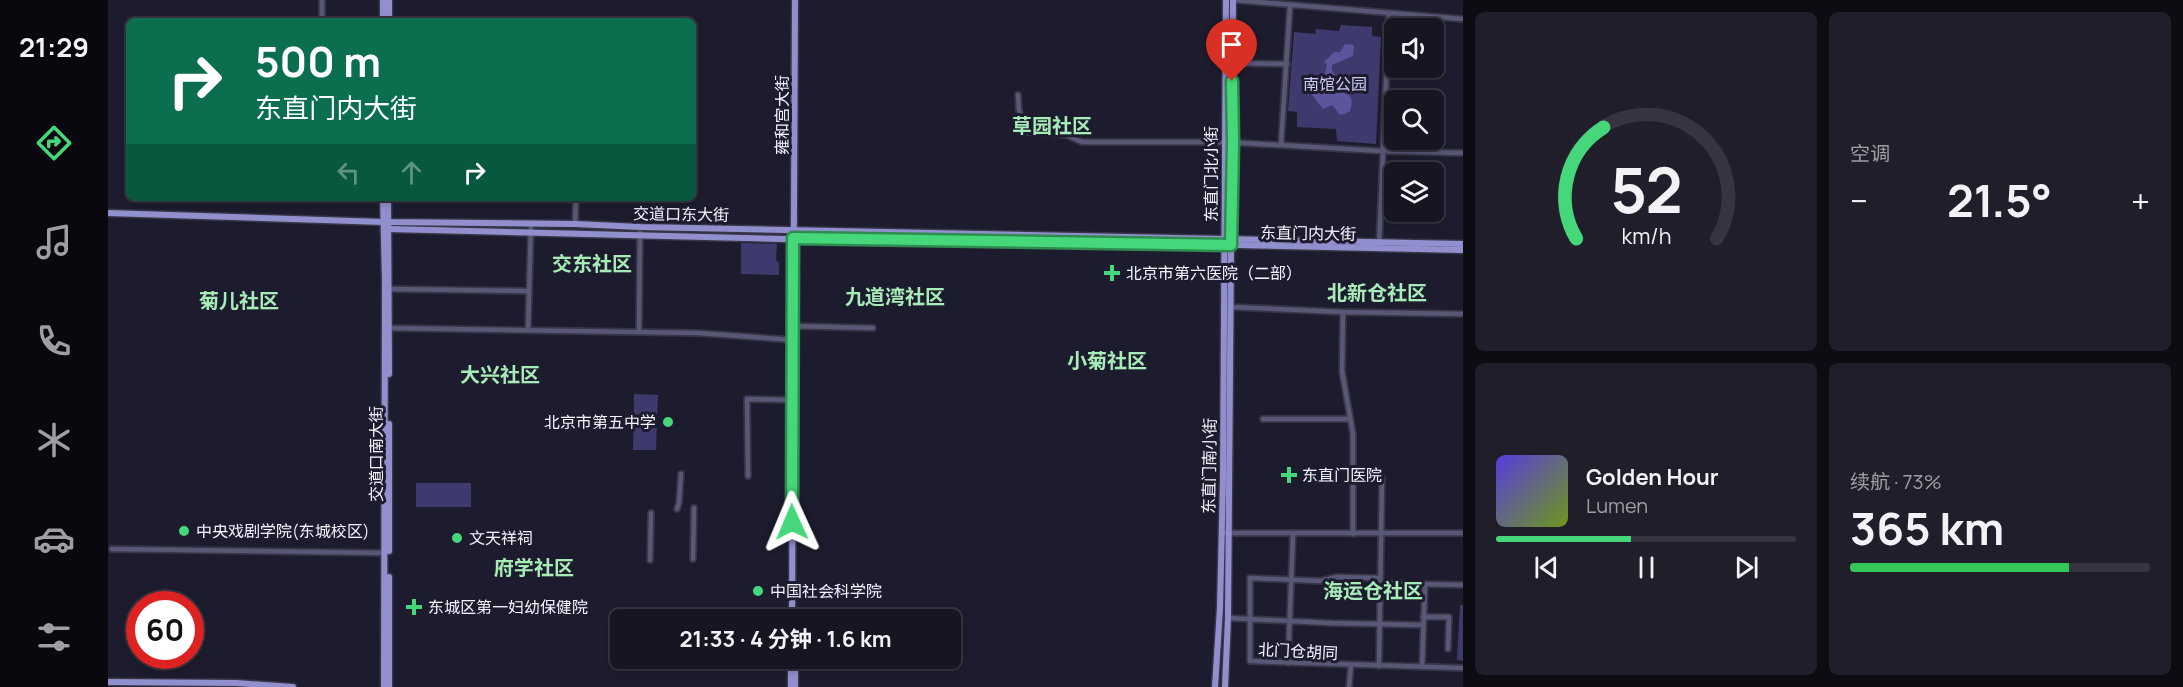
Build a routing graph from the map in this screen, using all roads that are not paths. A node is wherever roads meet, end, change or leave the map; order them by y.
1 (322, 0) edge
2 (383, 0) edge
3 (389, 0) edge
4 (795, 0) edge
5 (1226, 0) edge
6 (1233, 0) edge
7 (1290, 6) junction
8 (1389, 14) junction
9 (322, 18) edge
10 (383, 18) edge
11 (389, 18) edge
12 (1463, 19) edge
13 (1232, 63) junction
14 (1287, 64) junction
15 (1017, 95) dead end
16 (1225, 142) junction
17 (1233, 142) junction
18 (1281, 144) junction
19 (1382, 151) junction
20 (1463, 153) edge
21 (383, 201) edge
22 (388, 201) edge
23 (576, 201) edge
24 (108, 213) edge
25 (386, 224) junction
26 (575, 224) junction
27 (531, 225) junction
28 (640, 227) junction
29 (794, 230) junction
30 (531, 233) junction
31 (640, 236) junction
32 (793, 238) junction
33 (1228, 242) junction
34 (1463, 244) edge
35 (1379, 245) junction
36 (1463, 250) edge
37 (390, 289) junction
38 (529, 291) junction
39 (1231, 307) junction
40 (1343, 312) junction
41 (1463, 314) edge
42 (793, 326) junction
43 (873, 327) dead end
44 (388, 328) junction
45 (528, 330) junction
46 (639, 332) junction
47 (793, 340) junction
48 (792, 400) junction
49 (1263, 419) dead end
50 (1349, 419) junction
51 (681, 474) dead end
52 (748, 476) dead end
53 (1382, 479) dead end
54 (694, 508) dead end
55 (676, 509) dead end
56 (651, 513) dead end
57 (1224, 533) junction
58 (1463, 533) edge
59 (1293, 534) junction
60 (1353, 534) junction
61 (1383, 534) junction
62 (112, 549) dead end
63 (387, 553) junction
64 (650, 560) dead end
65 (693, 560) dead end
66 (1292, 579) junction
67 (1382, 583) junction
68 (1425, 585) junction
69 (1463, 585) edge
70 (793, 609) edge
71 (1423, 617) junction
72 (1228, 618) junction
73 (1251, 620) junction
74 (1290, 622) junction
75 (1381, 624) junction
76 (1423, 624) junction
77 (1448, 650) dead end
78 (1288, 663) junction
79 (1351, 665) junction
80 (1379, 666) junction
81 (1422, 668) junction
82 (1463, 668) edge
83 (792, 669) edge
84 (794, 669) edge
85 (108, 682) edge
86 (236, 685) edge
87 (293, 687) edge
88 (384, 687) edge
89 (389, 687) edge
90 (791, 687) edge
91 (795, 687) edge
92 (1215, 687) edge
93 (1225, 687) edge
94 (1349, 687) edge

1 - 9 street
2 - 10 main road
3 - 11 main road
4 - 29 main road, 雍和宫大街
5 - 16 main road, 东直门北小街
6 - 7 street
6 - 13 main road, 东直门北小街
7 - 8 street
7 - 14 street
8 - 12 street
8 - 19 street
13 - 14 street
13 - 17 main road, 东直门北小街
14 - 18 street
15 - 16 street
16 - 17 street
16 - 33 main road, 东直门北小街
17 - 18 street
17 - 33 main road, 东直门北小街
18 - 19 street
19 - 20 street
19 - 35 street
21 - 25 main road
22 - 25 main road
23 - 26 street
24 - 25 main road
25 - 27 main road, 交道口东大街
25 - 30 main road, 交道口东大街
25 - 37 main road, 交道口南大街
25 - 44 main road, 交道口南大街
26 - 27 main road, 交道口东大街
26 - 28 main road, 交道口东大街
27 - 30 street
28 - 29 main road, 交道口东大街
28 - 31 street
29 - 32 main road, 雍和宫大街
29 - 33 main road, 东直门内大街
30 - 31 main road, 交道口东大街
30 - 38 street
31 - 32 main road, 交道口东大街
31 - 46 street
32 - 33 main road, 东直门内大街
32 - 42 main road, 雍和宫大街
33 - 35 main road, 东直门内大街
33 - 39 main road, 东直门南小街
33 - 57 main road, 东直门南小街
34 - 35 main road, 东直门内大街
35 - 36 main road, 东直门内大街
37 - 38 street
37 - 44 main road, 交道口南大街
38 - 45 street
39 - 40 street
39 - 57 main road, 东直门南小街
40 - 41 street
40 - 50 street
42 - 43 street
42 - 47 main road, 雍和宫大街
44 - 45 street
44 - 63 main road, 交道口南大街
45 - 46 street
46 - 47 street
47 - 48 main road, 雍和宫大街
48 - 52 street
48 - 70 main road, 雍和宫大街
49 - 50 street
50 - 60 street
51 - 55 street
53 - 61 street
54 - 65 street
56 - 64 street
57 - 59 street
57 - 72 main road, 东直门南小街
57 - 92 main road, 东直门南小街
58 - 61 street
59 - 60 street
59 - 66 street
60 - 61 street
61 - 67 street
62 - 63 street
63 - 88 main road, 交道口南大街
63 - 89 main road, 交道口南大街
66 - 67 street, 北门仓胡同
66 - 73 street, 北门仓胡同
66 - 74 street
67 - 68 street, 北门仓胡同
67 - 75 street
68 - 69 street, 北门仓胡同
68 - 71 street
71 - 76 street
71 - 77 street
72 - 73 street
72 - 93 main road, 东直门南小街
73 - 74 street
73 - 78 street, 北门仓胡同
74 - 75 street
74 - 78 street
75 - 76 street
75 - 80 street
76 - 81 street
78 - 79 street, 北门仓胡同
79 - 80 street, 北门仓胡同
79 - 94 street
80 - 81 street, 北门仓胡同
81 - 82 street, 北门仓胡同
83 - 90 main road
84 - 91 main road
85 - 86 main road
86 - 87 main road

